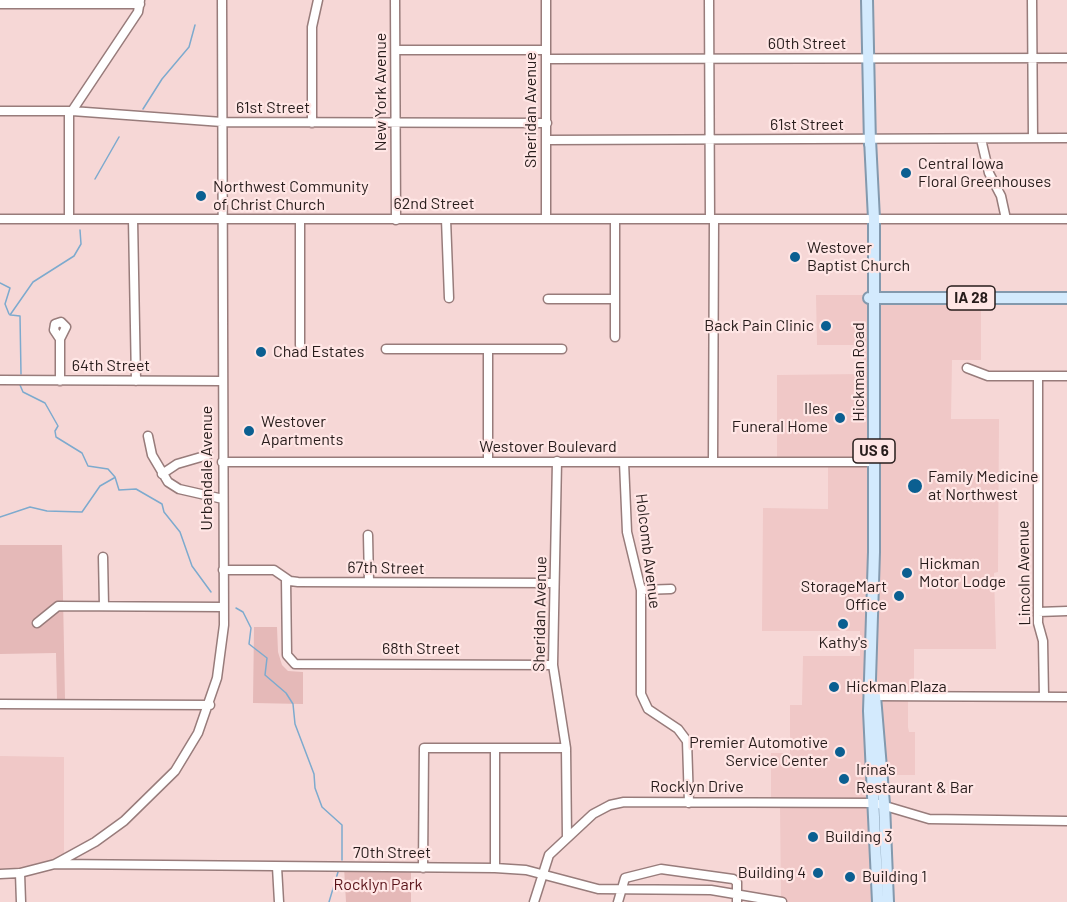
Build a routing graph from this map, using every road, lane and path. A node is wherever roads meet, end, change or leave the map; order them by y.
1 (222, 0) edge
2 (318, 0) edge
3 (395, 0) edge
4 (546, 0) edge
5 (709, 0) edge
6 (867, 0) edge
7 (873, 0) edge
8 (1032, 0) edge
9 (140, 2) edge
10 (0, 4) edge
11 (396, 50) junction
12 (546, 55) junction
13 (1032, 58) junction
14 (1067, 58) edge
15 (709, 59) junction
16 (870, 59) junction
17 (0, 111) edge
18 (71, 111) junction
19 (222, 122) junction
20 (312, 123) junction
21 (396, 123) junction
22 (547, 123) junction
23 (1033, 138) junction
24 (1067, 138) edge
25 (981, 139) junction
26 (547, 140) junction
27 (710, 140) junction
28 (870, 140) junction
29 (0, 219) edge
30 (69, 219) junction
31 (133, 219) junction
32 (300, 219) junction
33 (446, 219) junction
34 (546, 219) junction
35 (615, 219) junction
36 (712, 219) junction
37 (871, 219) junction
38 (1006, 219) junction
39 (1067, 219) edge
40 (222, 220) junction
41 (396, 220) junction
42 (449, 298) dead end
43 (871, 298) junction
44 (1067, 298) edge
45 (548, 299) dead end
46 (615, 299) junction
47 (615, 337) dead end
48 (60, 339) dead end
49 (300, 345) dead end
50 (386, 349) dead end
51 (488, 349) junction
52 (562, 349) dead end
53 (967, 368) dead end
54 (1038, 376) junction
55 (1067, 376) edge
56 (0, 381) edge
57 (60, 381) junction
58 (136, 381) junction
59 (222, 381) junction
60 (148, 436) dead end
61 (208, 455) dead end
62 (557, 461) junction
63 (222, 462) junction
64 (488, 462) junction
65 (624, 462) junction
66 (713, 462) junction
67 (871, 462) junction
68 (162, 474) junction
69 (223, 499) junction
70 (368, 535) dead end
71 (103, 557) dead end
72 (223, 570) junction
73 (286, 579) junction
74 (369, 582) junction
75 (553, 583) junction
76 (671, 589) dead end
77 (640, 590) junction
78 (104, 606) junction
79 (223, 607) junction
80 (1038, 612) junction
81 (1067, 612) edge
82 (37, 623) dead end
83 (553, 665) junction
84 (872, 696) junction
85 (1044, 697) junction
86 (1067, 697) edge
87 (0, 704) edge
88 (210, 705) junction
89 (495, 748) junction
90 (566, 748) junction
91 (689, 803) junction
92 (879, 803) junction
93 (1067, 821) edge
94 (567, 838) junction
95 (54, 864) junction
96 (277, 867) junction
97 (423, 868) junction
98 (495, 868) junction
99 (21, 873) junction
100 (0, 874) edge
101 (541, 874) junction
102 (621, 889) junction
103 (737, 898) edge
104 (21, 902) edge
105 (279, 902) edge
106 (534, 902) edge
107 (618, 902) edge
108 (782, 902) edge
109 (878, 902) edge
110 (888, 902) edge

1 - 19 street, Urbandale Avenue
2 - 20 street
3 - 11 street, New York Avenue
4 - 12 street, Sheridan Avenue
5 - 15 street
6 - 16 main road, Hickman Road / US 6
7 - 16 main road, Hickman Road / US 6
8 - 13 street
9 - 10 street
9 - 18 street
11 - 12 street, 60th Street
11 - 21 street, New York Avenue
12 - 15 street, 60th Street
12 - 22 street, Sheridan Avenue
13 - 14 street, 60th Street
13 - 16 street, 60th Street
13 - 23 street
15 - 16 street, 60th Street
15 - 27 street
16 - 28 main road, Hickman Road / US 6
17 - 18 street, 61st Street
18 - 19 street, 61st Street
18 - 30 street
19 - 20 street, 61st Street
19 - 40 street, Urbandale Avenue
20 - 21 street, 61st Street
21 - 22 street, 61st Street
21 - 41 street, New York Avenue
22 - 26 street, Sheridan Avenue
23 - 24 street, 61st Street
23 - 25 street, 61st Street
25 - 28 street, 61st Street
25 - 38 street
26 - 27 street, 61st Street
26 - 34 street, Sheridan Avenue
27 - 28 street, 61st Street
27 - 36 street
28 - 37 main road, Hickman Road / US 6
29 - 30 street, 62nd Street
30 - 31 street, 62nd Street
31 - 40 street, 62nd Street
31 - 58 street
32 - 40 street, 62nd Street
32 - 41 street, 62nd Street
32 - 49 street
33 - 34 street, 62nd Street
33 - 41 street, 62nd Street
33 - 42 street
34 - 35 street, 62nd Street
35 - 36 street, 62nd Street
35 - 46 street
36 - 37 street, 62nd Street
36 - 66 street
37 - 38 street, 62nd Street
37 - 43 main road, Hickman Road / US 6
38 - 39 street, 62nd Street
40 - 59 street, Urbandale Avenue
43 - 44 main road, IA 28
43 - 67 main road, Hickman Road / US 6
45 - 46 street
46 - 47 street
48 - 57 street
50 - 51 street
51 - 52 street
51 - 64 street
53 - 54 street
54 - 55 street
54 - 80 street, Lincoln Avenue
56 - 57 street, 64th Street
57 - 58 street, 64th Street
58 - 59 street, 64th Street
59 - 63 street, Urbandale Avenue
60 - 68 street
61 - 68 street
62 - 64 street, Westover Boulevard
62 - 65 street, Westover Boulevard
62 - 75 street, Sheridan Avenue
63 - 64 street, Westover Boulevard
63 - 69 street, Urbandale Avenue
65 - 66 street, Westover Boulevard
65 - 77 street, Holcomb Avenue
66 - 67 street, Westover Boulevard
67 - 84 main road, Hickman Road / US 6
68 - 69 street
69 - 72 street, Urbandale Avenue
70 - 74 street
71 - 78 street
72 - 73 street, 67th Street
72 - 79 street, Urbandale Avenue
73 - 74 street, 67th Street
73 - 83 street, 68th Street
74 - 75 street, 67th Street
75 - 83 street, Sheridan Avenue
76 - 77 street
77 - 91 street, Holcomb Avenue
78 - 79 street
78 - 82 street
79 - 88 street, Urbandale Avenue
80 - 81 street
80 - 85 street, Lincoln Avenue
83 - 90 street, Sheridan Avenue
84 - 85 street
84 - 92 main road, Hickman Road / US 6
85 - 86 street
87 - 88 street
88 - 95 street, Urbandale Avenue
89 - 90 street
89 - 97 street
89 - 98 street
90 - 94 street, Sheridan Avenue
91 - 92 street, Rocklyn Drive
91 - 94 street, Rocklyn Drive
92 - 93 street, Rocklyn Drive
92 - 109 main road, Hickman Road / US 6
92 - 110 main road, Hickman Road / US 6
94 - 101 street, Rocklyn Drive
95 - 96 street, 70th Street
95 - 99 street, 70th Street
96 - 97 street, 70th Street
96 - 105 street
97 - 98 street, 70th Street
98 - 101 street, 70th Street
99 - 100 street, 70th Street
99 - 104 street
101 - 102 street, 70th Street
101 - 106 street, Rocklyn Drive
102 - 103 street, 70th Street
102 - 103 street
102 - 107 street
103 - 108 street, 70th Street

